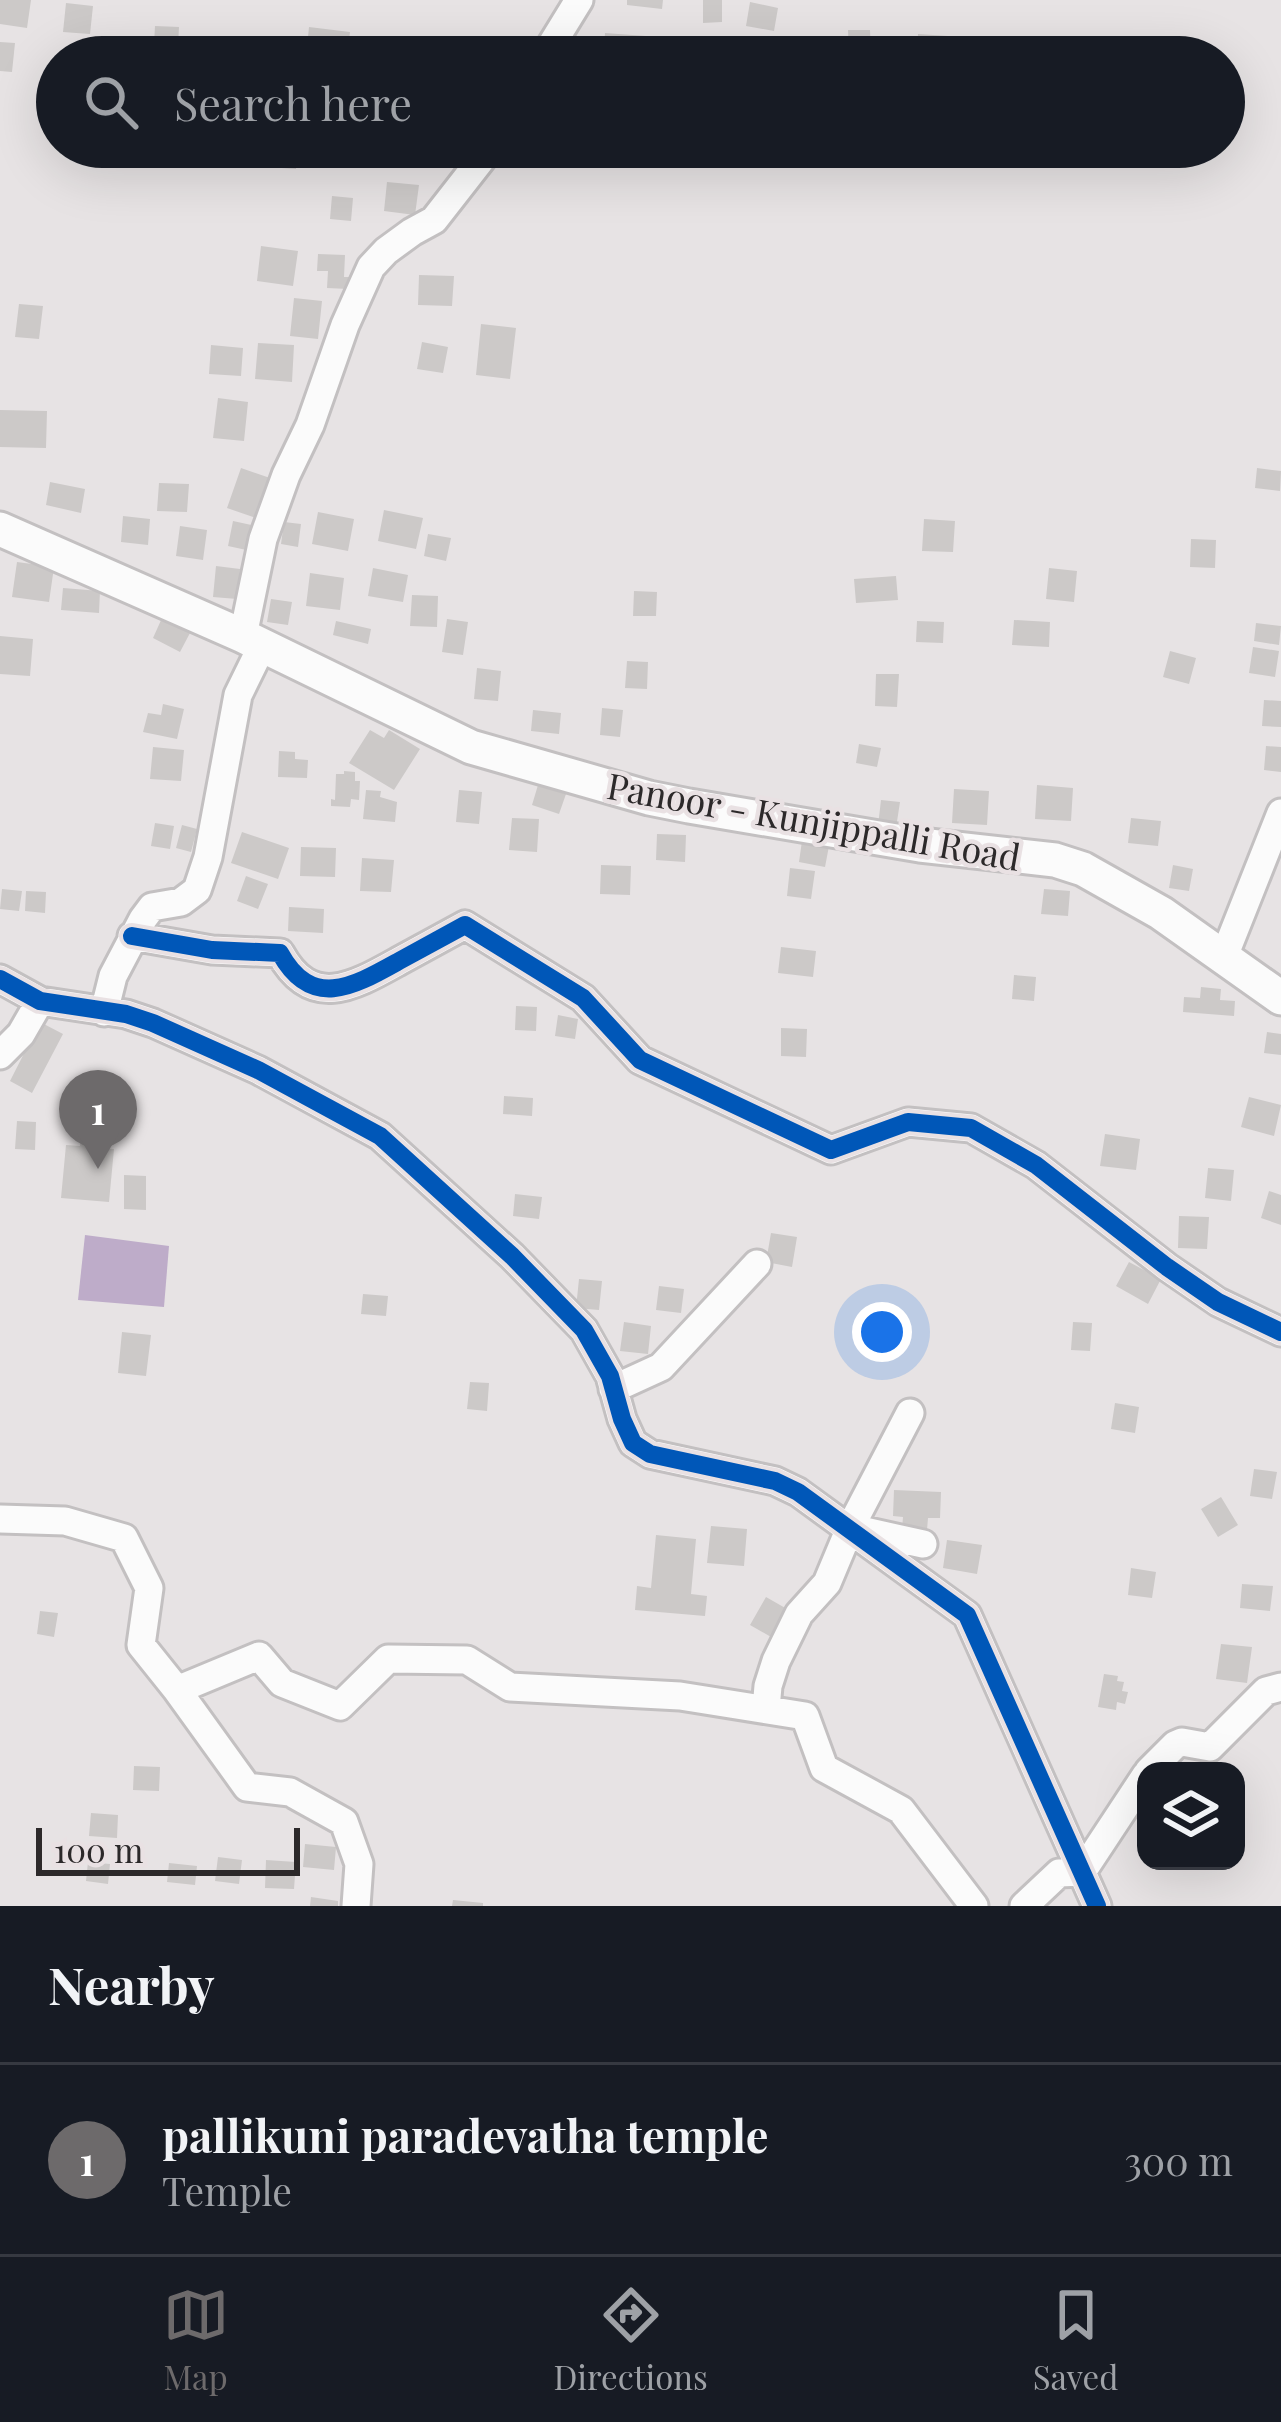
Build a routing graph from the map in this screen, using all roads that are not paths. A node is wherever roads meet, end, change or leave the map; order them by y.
1 (579, 0) edge
2 (557, 36) edge
3 (474, 168) edge
4 (0, 530) edge
5 (252, 641) junction
6 (1281, 813) edge
7 (132, 936) junction
8 (1223, 959) junction
9 (0, 979) edge
10 (1281, 998) edge
11 (40, 1000) junction
12 (104, 1012) junction
13 (0, 1055) edge
14 (758, 1264) dead end
15 (1281, 1332) edge
16 (613, 1389) junction
17 (910, 1413) dead end
18 (0, 1520) edge
19 (850, 1528) junction
20 (922, 1544) dead end
21 (1281, 1688) edge
22 (178, 1690) junction
23 (766, 1709) junction
24 (1158, 1762) edge
25 (1137, 1788) edge
26 (1082, 1872) junction
27 (356, 1906) edge
28 (974, 1906) edge
29 (1024, 1906) edge
30 (1097, 1906) edge

1 - 2 street
3 - 5 street
4 - 5 main road, Panoor - Kunjippalli Road
5 - 7 street
5 - 8 main road, Panoor - Kunjippalli Road
6 - 8 street
7 - 12 street
7 - 15 street
8 - 10 main road, Panoor - Kunjippalli Road
9 - 11 street
11 - 12 street
11 - 13 street
12 - 16 street
14 - 16 street
16 - 19 street
17 - 19 street
18 - 22 street
19 - 20 street
19 - 23 street
19 - 26 street
21 - 24 street
22 - 23 street
22 - 27 street
23 - 28 street
25 - 26 street
26 - 29 street
26 - 30 street

